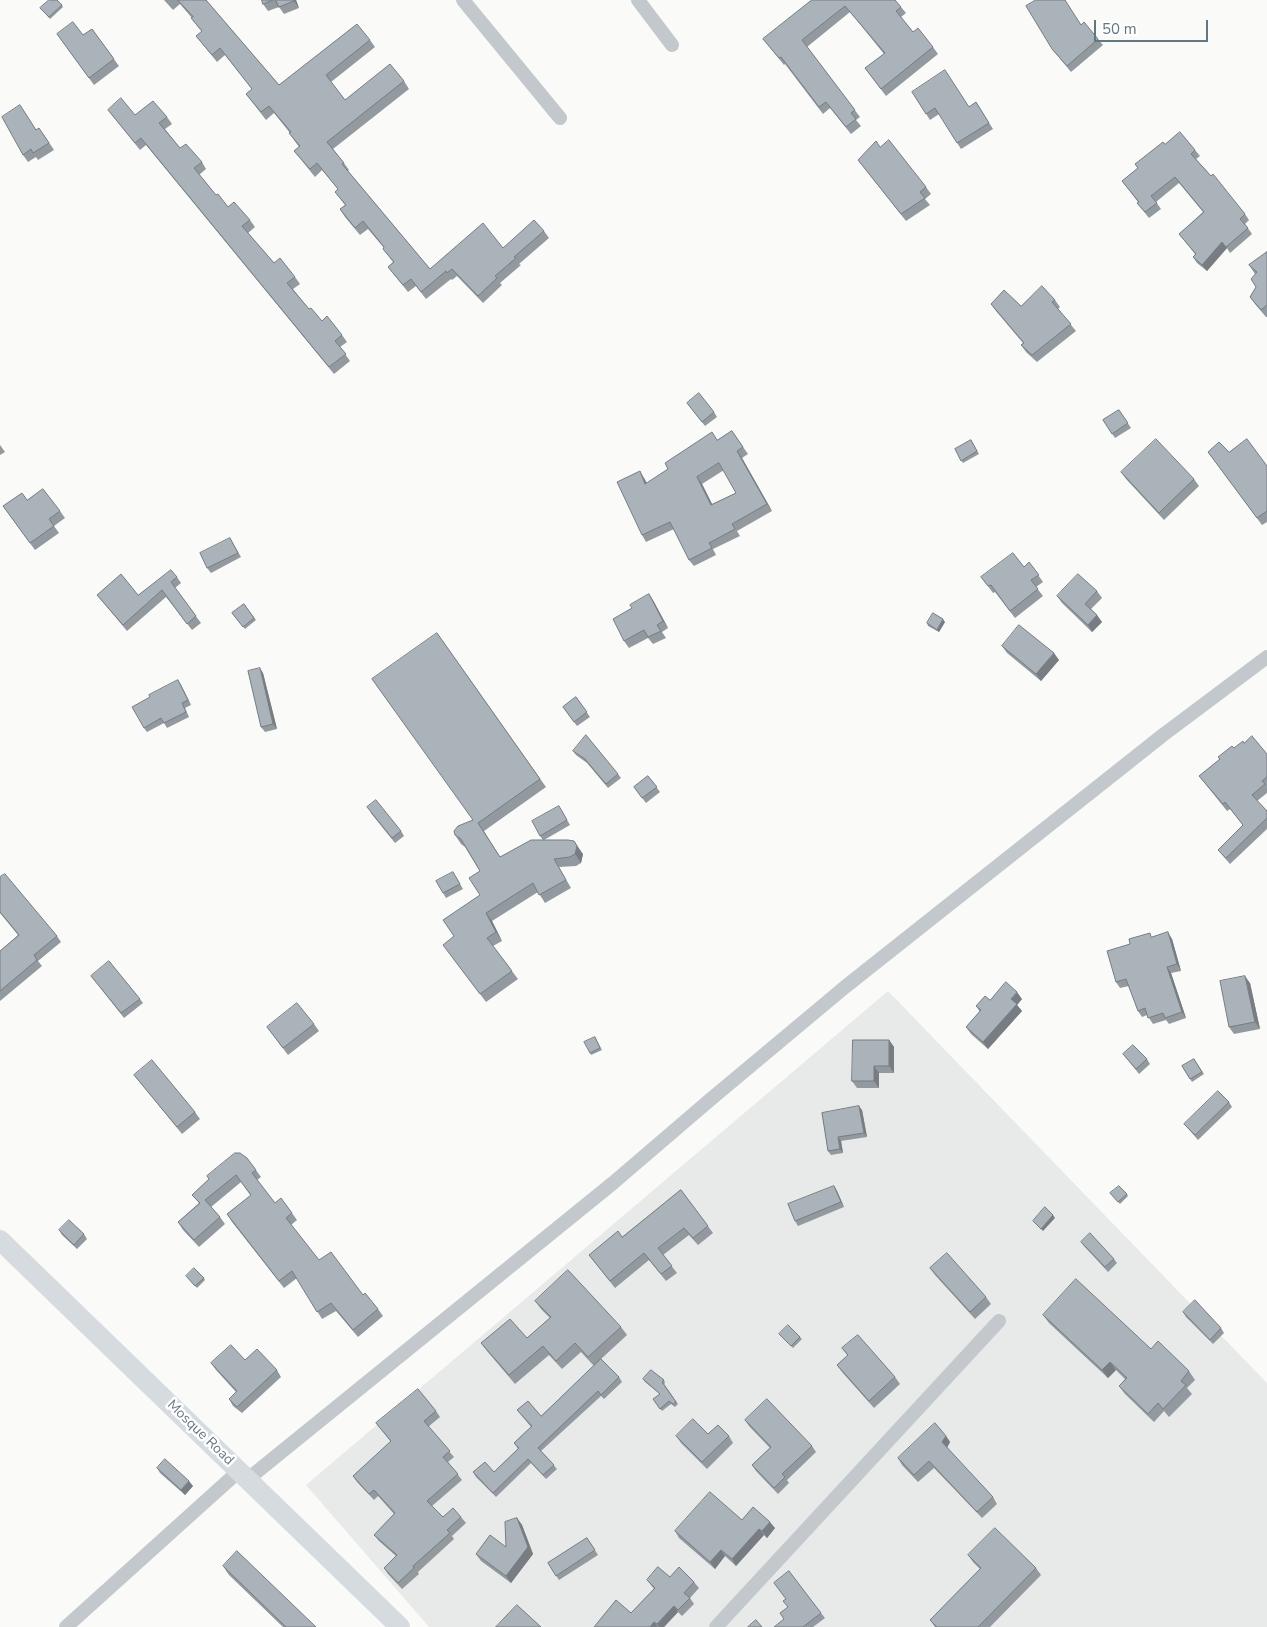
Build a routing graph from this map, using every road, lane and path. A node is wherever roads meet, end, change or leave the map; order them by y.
1 (463, 0) edge
2 (638, 0) edge
3 (672, 45) dead end
4 (560, 118) dead end
5 (1267, 657) edge
6 (0, 1240) edge
7 (999, 1321) dead end
8 (244, 1475) junction
9 (66, 1627) edge
10 (400, 1627) edge
11 (716, 1627) edge

1 - 4 street
2 - 3 street
5 - 8 street
6 - 8 street, Mosque Road
7 - 11 street
8 - 9 street
8 - 10 street, Mosque Road

